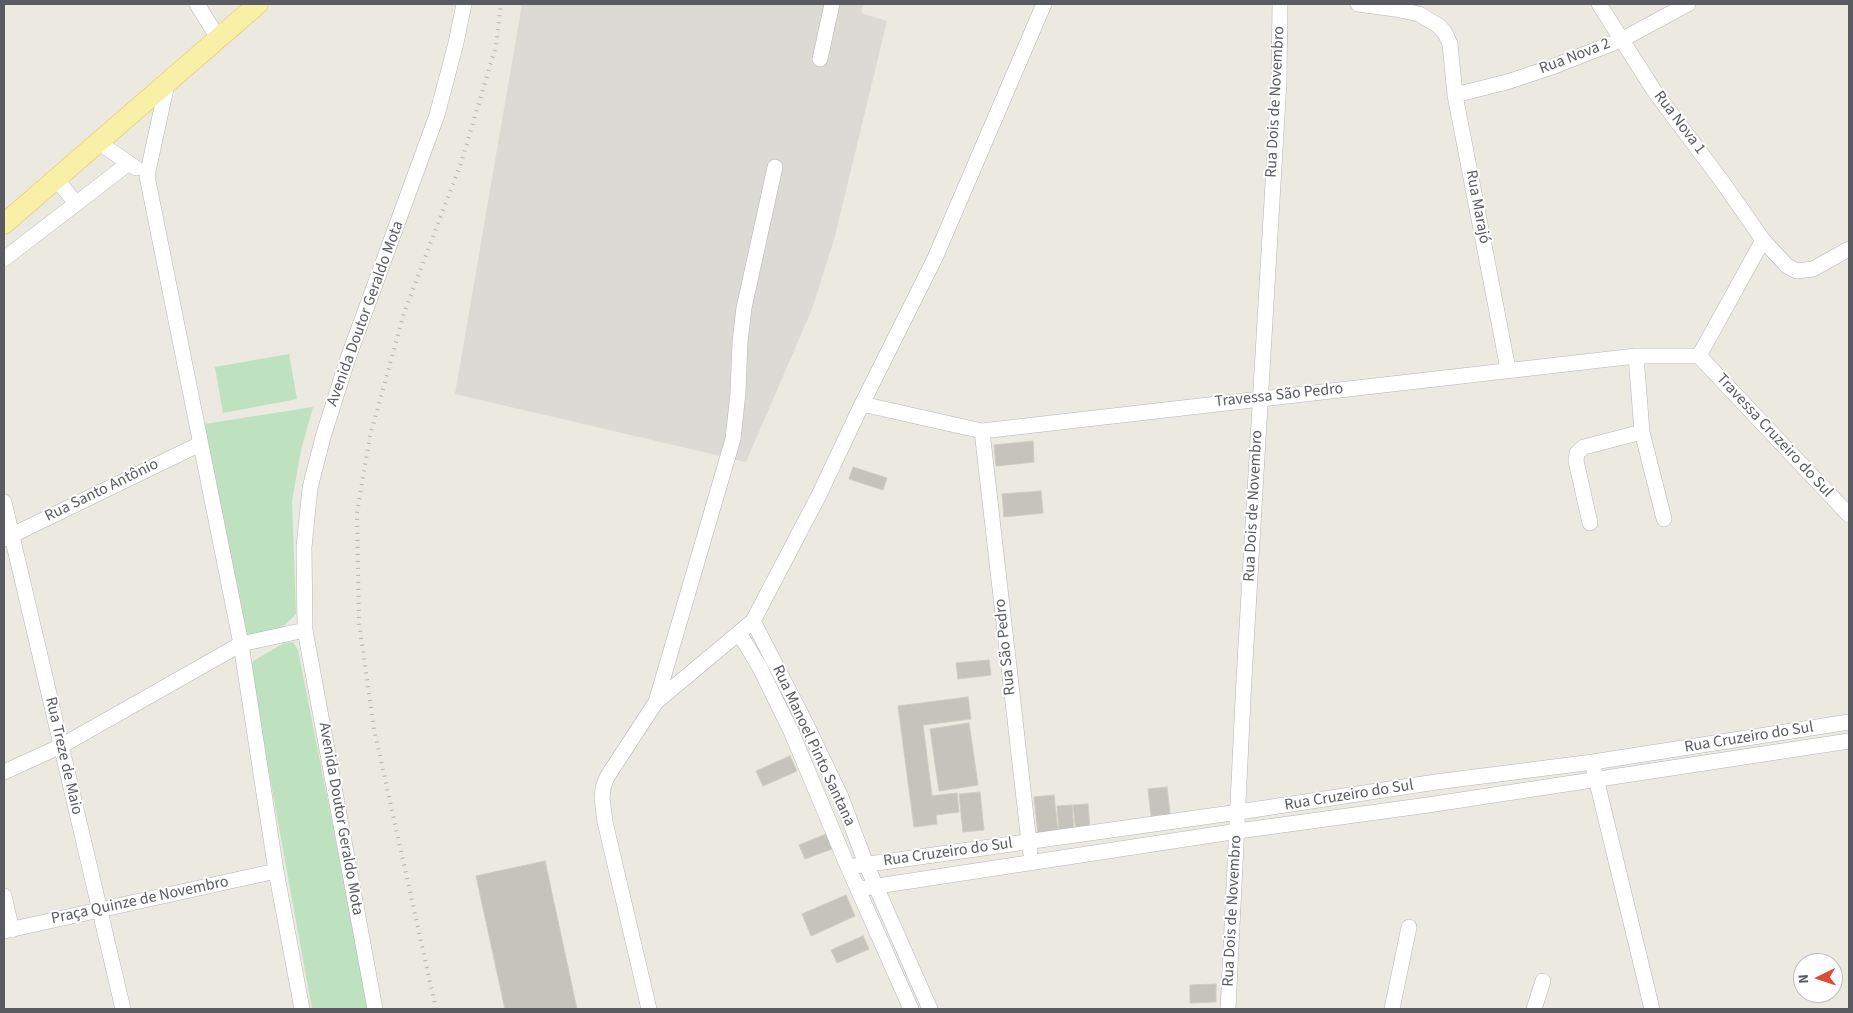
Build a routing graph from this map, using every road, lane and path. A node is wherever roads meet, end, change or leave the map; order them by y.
1 (197, 4) edge
2 (258, 4) edge
3 (464, 4) edge
4 (832, 4) edge
5 (1044, 4) edge
6 (1280, 4) edge
7 (1358, 4) edge
8 (1599, 4) edge
9 (1688, 4) edge
10 (218, 38) junction
11 (1621, 40) junction
12 (820, 59) dead end
13 (167, 84) junction
14 (1455, 95) junction
15 (98, 142) junction
16 (129, 163) junction
17 (775, 167) dead end
18 (147, 176) junction
19 (56, 178) junction
20 (76, 203) junction
21 (4, 224) edge
22 (1763, 240) junction
23 (1849, 249) edge
24 (4, 259) edge
25 (1636, 356) junction
26 (1699, 356) junction
27 (1508, 369) junction
28 (1261, 397) junction
29 (862, 404) junction
30 (982, 431) junction
31 (1642, 432) junction
32 (200, 444) junction
33 (4, 502) edge
34 (1849, 515) edge
35 (1664, 518) dead end
36 (1590, 523) dead end
37 (8, 537) edge
38 (753, 621) junction
39 (305, 630) junction
40 (739, 633) junction
41 (241, 644) junction
42 (656, 702) junction
43 (1849, 722) edge
44 (1817, 728) junction
45 (1849, 741) edge
46 (1720, 743) junction
47 (61, 746) junction
48 (1820, 746) junction
49 (1723, 761) junction
50 (1592, 762) junction
51 (4, 772) edge
52 (1596, 779) junction
53 (1407, 787) junction
54 (1409, 807) junction
55 (1239, 812) junction
56 (1238, 831) junction
57 (1028, 842) junction
58 (1032, 863) junction
59 (866, 864) junction
60 (848, 867) junction
61 (276, 871) junction
62 (875, 886) junction
63 (858, 889) junction
64 (4, 896) edge
65 (99, 910) junction
66 (1409, 928) dead end
67 (8, 930) edge
68 (1543, 981) dead end
69 (123, 1009) edge
70 (302, 1009) edge
71 (374, 1009) edge
72 (649, 1009) edge
73 (911, 1009) edge
74 (930, 1009) edge
75 (1228, 1009) edge
76 (1392, 1009) edge
77 (1534, 1009) edge
78 (1652, 1009) edge

1 - 10 street
2 - 10 main road
3 - 39 street, Avenida Doutor Geraldo Mota
4 - 12 street
5 - 29 street
6 - 28 street, Rua Dois de Novembro
7 - 14 street, Rua Marajó
8 - 11 street, Rua Nova 1
9 - 11 street, Rua Nova 2
10 - 13 main road
11 - 14 street, Rua Nova 2
11 - 22 street, Rua Nova 1
13 - 15 main road
13 - 18 street
14 - 27 street, Rua Marajó
15 - 16 street
15 - 19 main road
16 - 18 street
16 - 20 street
17 - 42 street
18 - 32 street
19 - 20 street
19 - 21 main road
20 - 24 street
22 - 23 street, Rua Nova 1
22 - 26 street
25 - 26 street, Travessa São Pedro
25 - 27 street, Travessa São Pedro
25 - 31 street
26 - 34 street, Travessa Cruzeiro do Sul
27 - 28 street, Travessa São Pedro
28 - 30 street, Travessa São Pedro
28 - 55 street, Rua Dois de Novembro
29 - 30 street, Travessa São Pedro
29 - 38 street
30 - 57 street, Rua São Pedro
31 - 35 street
31 - 36 street
32 - 37 street, Rua Santo Antônio
32 - 41 street
33 - 37 street, Rua Treze de Maio
37 - 47 street, Rua Treze de Maio
38 - 40 street
38 - 59 street, Rua Manoel Pinto Santana
39 - 41 street
39 - 71 street, Avenida Doutor Geraldo Mota
40 - 42 street
40 - 60 street, Rua Manoel Pinto Santana
41 - 47 street
41 - 61 street
42 - 72 street
43 - 44 street, Rua Cruzeiro do Sul
44 - 46 street, Rua Cruzeiro do Sul
44 - 48 street
45 - 48 street, Rua Cruzeiro do Sul
46 - 49 street
46 - 50 street, Rua Cruzeiro do Sul
47 - 51 street
47 - 65 street, Rua Treze de Maio
48 - 49 street, Rua Cruzeiro do Sul
49 - 52 street, Rua Cruzeiro do Sul
50 - 52 street
50 - 53 street, Rua Cruzeiro do Sul
52 - 54 street, Rua Cruzeiro do Sul
52 - 78 street
53 - 54 street
53 - 55 street, Rua Cruzeiro do Sul
54 - 56 street, Rua Cruzeiro do Sul
55 - 56 street, Rua Dois de Novembro
55 - 57 street, Rua Cruzeiro do Sul
56 - 58 street, Rua Cruzeiro do Sul
56 - 75 street, Rua Dois de Novembro
57 - 58 street, Rua São Pedro
57 - 59 street, Rua Cruzeiro do Sul
58 - 62 street, Rua Cruzeiro do Sul
59 - 60 street, Rua Cruzeiro do Sul
59 - 62 street, Rua Manoel Pinto Santana
60 - 63 street, Rua Manoel Pinto Santana
61 - 65 street, Praça Quinze de Novembro
61 - 70 street
62 - 63 street, Rua Cruzeiro do Sul
62 - 74 street, Rua Manoel Pinto Santana
63 - 73 street, Rua Manoel Pinto Santana
64 - 67 street
65 - 67 street, Praça Quinze de Novembro
65 - 69 street, Rua Treze de Maio
66 - 76 street
68 - 77 street

